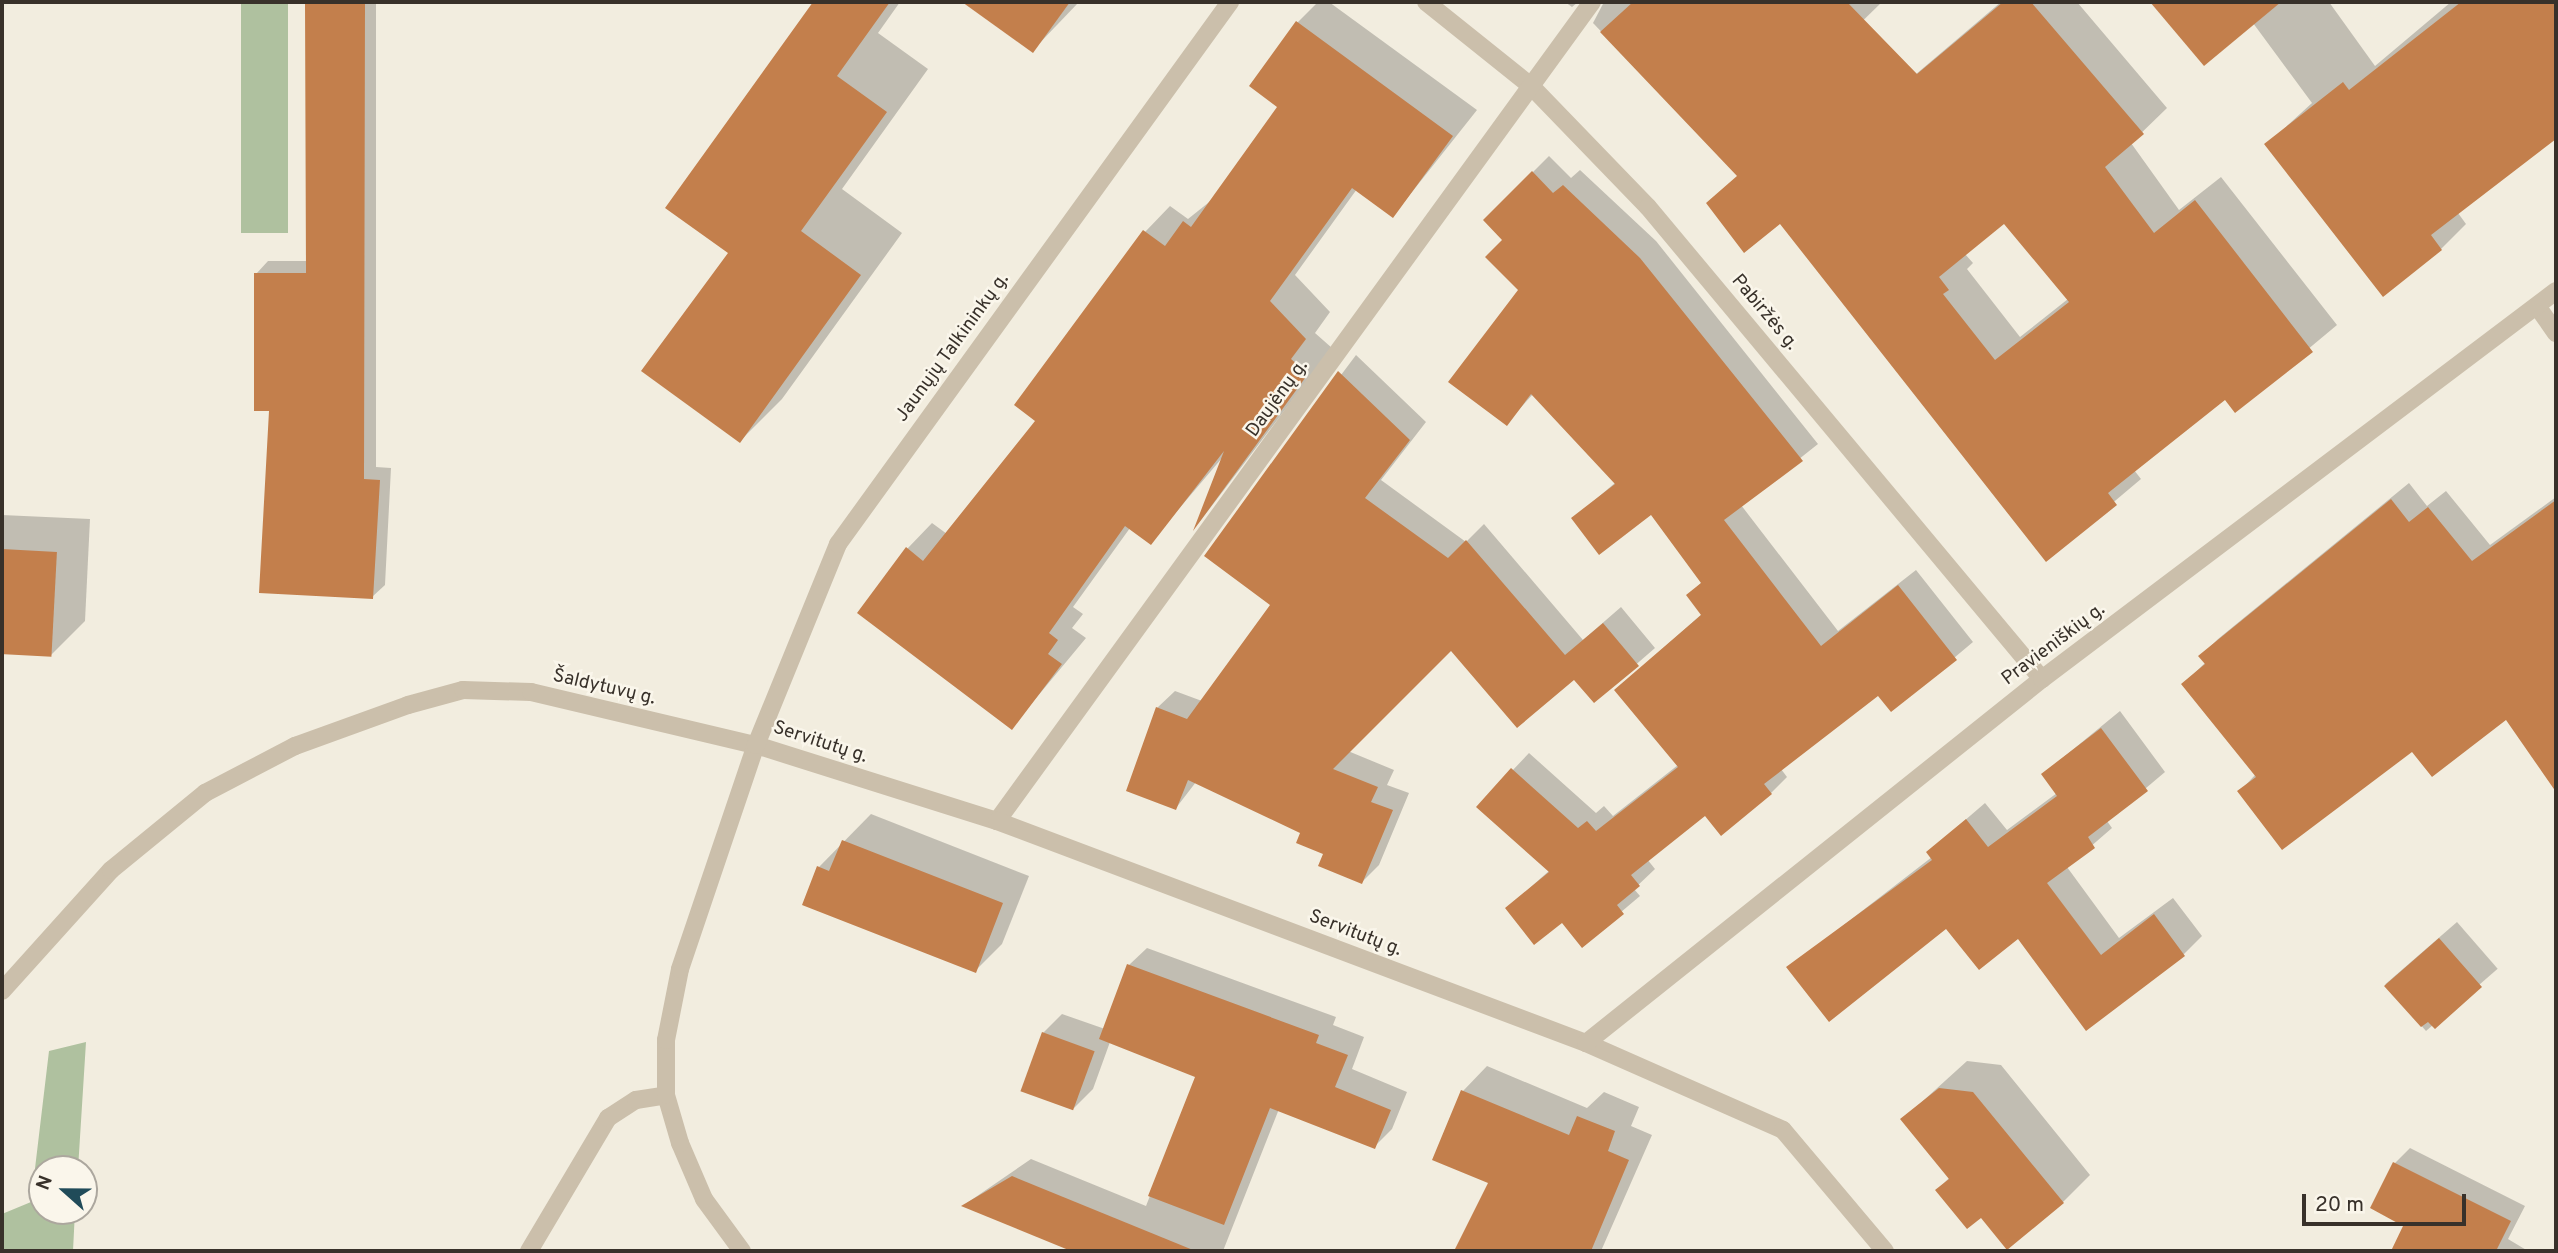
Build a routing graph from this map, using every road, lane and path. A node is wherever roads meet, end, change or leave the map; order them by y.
1 (1230, 2) edge
2 (1426, 2) edge
3 (1592, 2) edge
4 (1531, 86) junction
5 (2556, 291) edge
6 (2537, 306) junction
7 (2556, 333) edge
8 (2042, 679) junction
9 (756, 745) junction
10 (997, 821) junction
11 (2, 991) edge
12 (1586, 1043) junction
13 (666, 1095) junction
14 (529, 1251) edge
15 (742, 1251) edge
16 (1885, 1251) edge

1 - 9 street, Jaunųjų Talkininkų g.
2 - 4 street, Pabiržės g.
3 - 4 street, Daujėnų g.
4 - 8 street, Pabiržės g.
4 - 10 street, Daujėnų g.
5 - 6 street, Pravieniškių g.
6 - 7 street
6 - 8 street, Pravieniškių g.
8 - 12 street, Pravieniškių g.
9 - 10 street, Servitutų g.
9 - 11 street, Šaldytuvų g.
9 - 13 street
10 - 12 street, Servitutų g.
12 - 16 street, Servitutų g.
13 - 14 street
13 - 15 street

